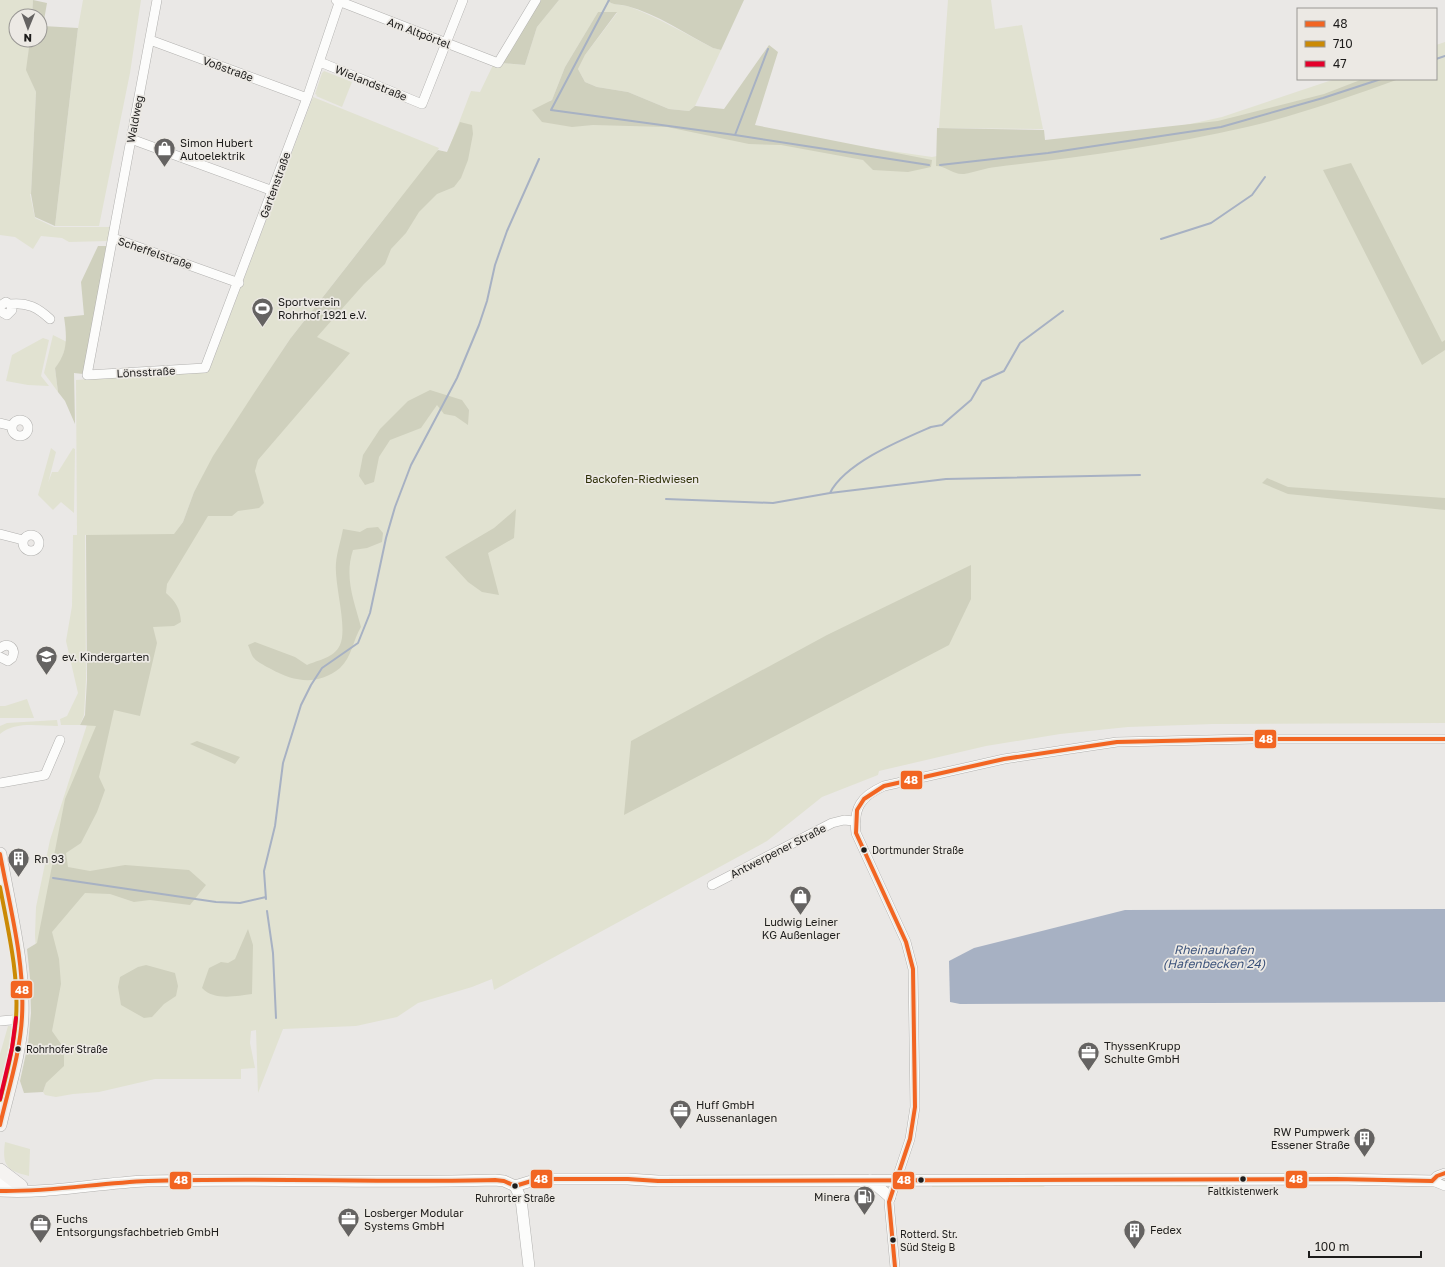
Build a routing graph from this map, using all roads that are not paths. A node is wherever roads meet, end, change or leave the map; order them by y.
1 (157, 0) edge
2 (463, 0) edge
3 (536, 0) edge
4 (338, 1) edge
5 (150, 40) junction
6 (445, 44) junction
7 (320, 62) junction
8 (307, 98) junction
9 (131, 139) junction
10 (273, 191) junction
11 (113, 238) junction
12 (239, 283) junction
13 (2, 306) edge
14 (50, 319) dead end
15 (205, 368) joint
16 (87, 375) joint
17 (0, 423) edge
18 (12, 426) dead end
19 (0, 534) edge
20 (23, 540) dead end
21 (0, 648) edge
22 (0, 658) edge
23 (1445, 739) edge
24 (60, 740) dead end
25 (0, 783) edge
26 (854, 822) junction
27 (0, 854) edge
28 (712, 885) dead end
29 (22, 1019) junction
30 (0, 1021) edge
31 (0, 1125) edge
32 (0, 1170) edge
33 (1445, 1173) edge
34 (870, 1180) junction
35 (896, 1180) junction
36 (1432, 1181) junction
37 (0, 1183) edge
38 (21, 1186) junction
39 (515, 1186) junction
40 (1445, 1186) edge
41 (48, 1190) junction
42 (0, 1191) edge
43 (890, 1197) junction
44 (529, 1267) edge
45 (895, 1267) edge

1 - 5 street, Waldweg
2 - 6 street
3 - 6 street, Am Altpörtel
4 - 6 street, Am Altpörtel
4 - 7 street, Gartenstraße
5 - 8 street, Voßstraße
5 - 9 street, Waldweg
6 - 7 street, Wielandstraße
7 - 8 street, Gartenstraße
8 - 10 street, Gartenstraße
9 - 10 street
9 - 11 street, Waldweg
10 - 12 street, Gartenstraße
11 - 12 street, Scheffelstraße
11 - 16 street, Scheffelstraße
12 - 15 street, Gartenstraße
13 - 14 street
15 - 16 street, Lönsstraße
17 - 18 street
19 - 20 street
21 - 22 street
23 - 26 street
24 - 25 street
26 - 28 street, Antwerpener Straße
26 - 35 street
27 - 29 main road
29 - 30 street
29 - 31 main road
32 - 38 main road
33 - 36 street
34 - 35 street
34 - 39 street
34 - 43 street
35 - 36 street
35 - 43 street
36 - 40 street
37 - 38 street
38 - 41 street
39 - 41 street
39 - 44 street
41 - 42 street
43 - 45 street

